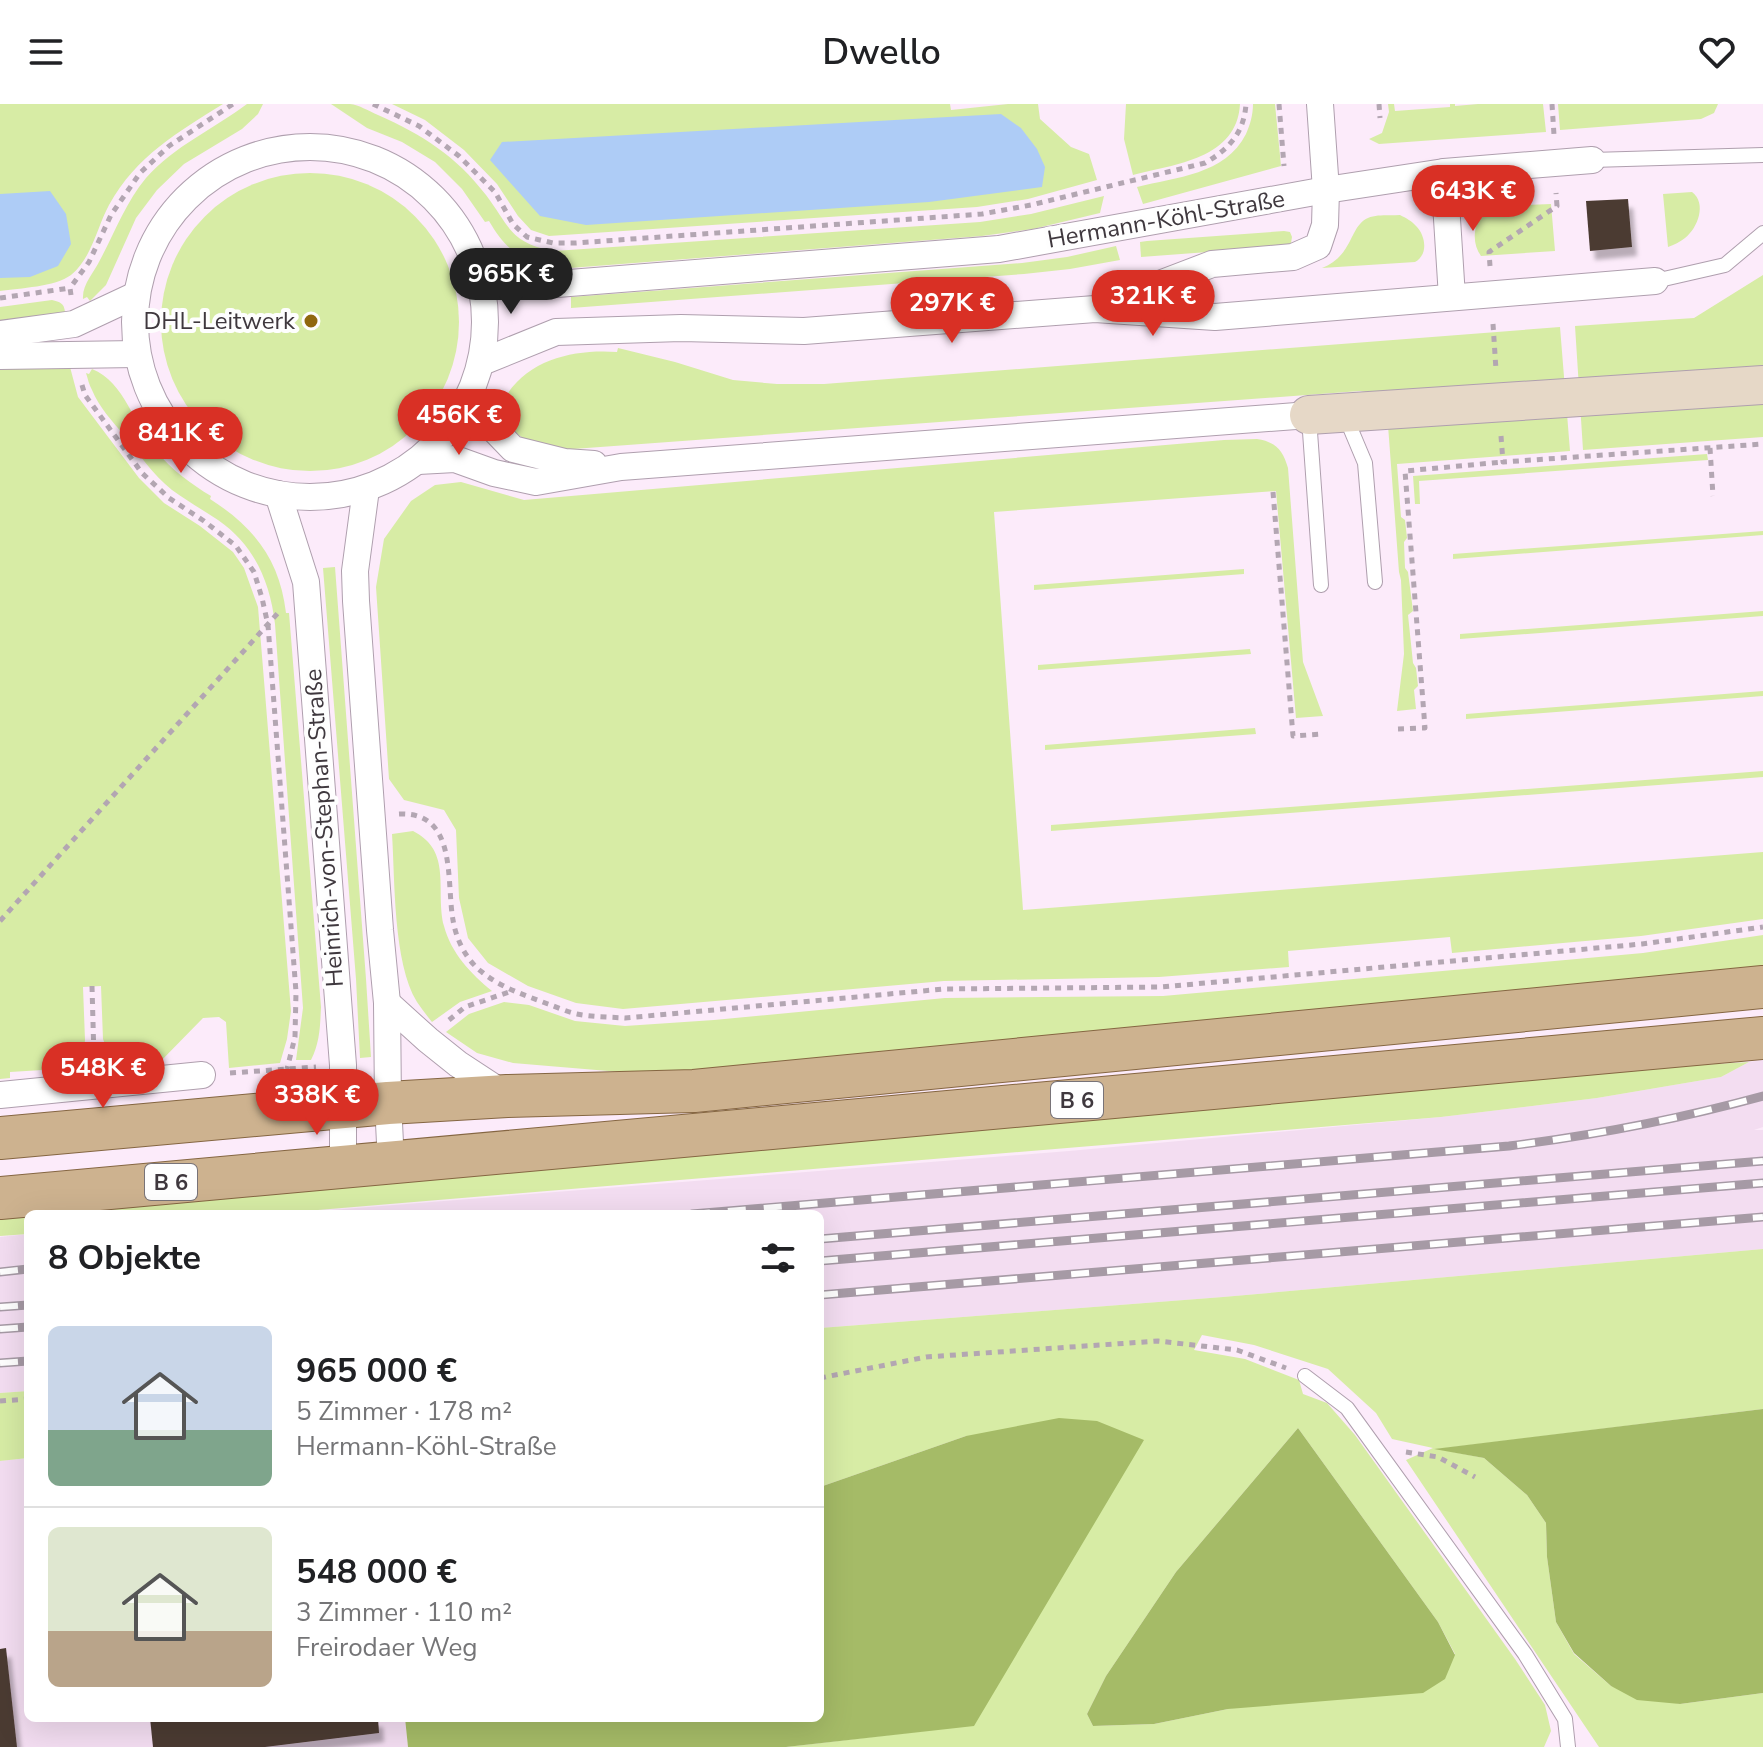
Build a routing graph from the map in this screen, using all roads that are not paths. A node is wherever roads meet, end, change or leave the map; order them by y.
1 (1320, 104) edge
2 (1763, 155) edge
3 (1592, 160) joint
4 (1444, 172) junction
5 (1326, 190) junction
6 (1763, 233) edge
7 (479, 273) junction
8 (1655, 281) joint
9 (136, 295) junction
10 (1452, 297) junction
11 (1095, 309) junction
12 (0, 334) edge
13 (137, 354) junction
14 (0, 356) edge
15 (482, 362) junction
16 (1763, 385) edge
17 (471, 393) junction
18 (1309, 415) junction
19 (418, 461) junction
20 (621, 467) junction
21 (366, 489) junction
22 (278, 494) junction
23 (1375, 582) dead end
24 (1321, 585) dead end
25 (1763, 987) edge
26 (387, 1003) junction
27 (1763, 1038) edge
28 (202, 1075) dead end
29 (0, 1095) edge
30 (507, 1096) junction
31 (388, 1103) junction
32 (342, 1107) junction
33 (0, 1138) edge
34 (391, 1163) junction
35 (343, 1166) junction
36 (0, 1198) edge
37 (1305, 1376) road end
38 (1568, 1747) edge

1 - 5 street
2 - 3 lane
3 - 4 street, Hermann-Köhl-Straße
4 - 5 street, Hermann-Köhl-Straße
4 - 10 street
5 - 7 street, Hermann-Köhl-Straße
5 - 11 street
6 - 8 lane
7 - 9 street
7 - 15 street
8 - 10 street
9 - 12 street
9 - 13 street
10 - 11 street
11 - 15 street
13 - 14 street
13 - 22 street
15 - 17 street
16 - 18 street
17 - 19 street
17 - 20 street
18 - 20 street
18 - 23 lane
18 - 24 lane
19 - 20 street
19 - 21 street
21 - 22 street
21 - 26 street, Heinrich-von-Stephan-Straße
22 - 32 street, Heinrich-von-Stephan-Straße
25 - 30 main road, B 6
26 - 30 street
26 - 31 street, Heinrich-von-Stephan-Straße
27 - 34 main road, B 6
28 - 29 street
30 - 31 main road, B 6
31 - 32 main road, B 6
31 - 34 street, Heinrich-von-Stephan-Straße
32 - 33 main road, B 6
32 - 35 street, Heinrich-von-Stephan-Straße
34 - 35 main road, B 6
35 - 36 main road, B 6
37 - 38 lane

